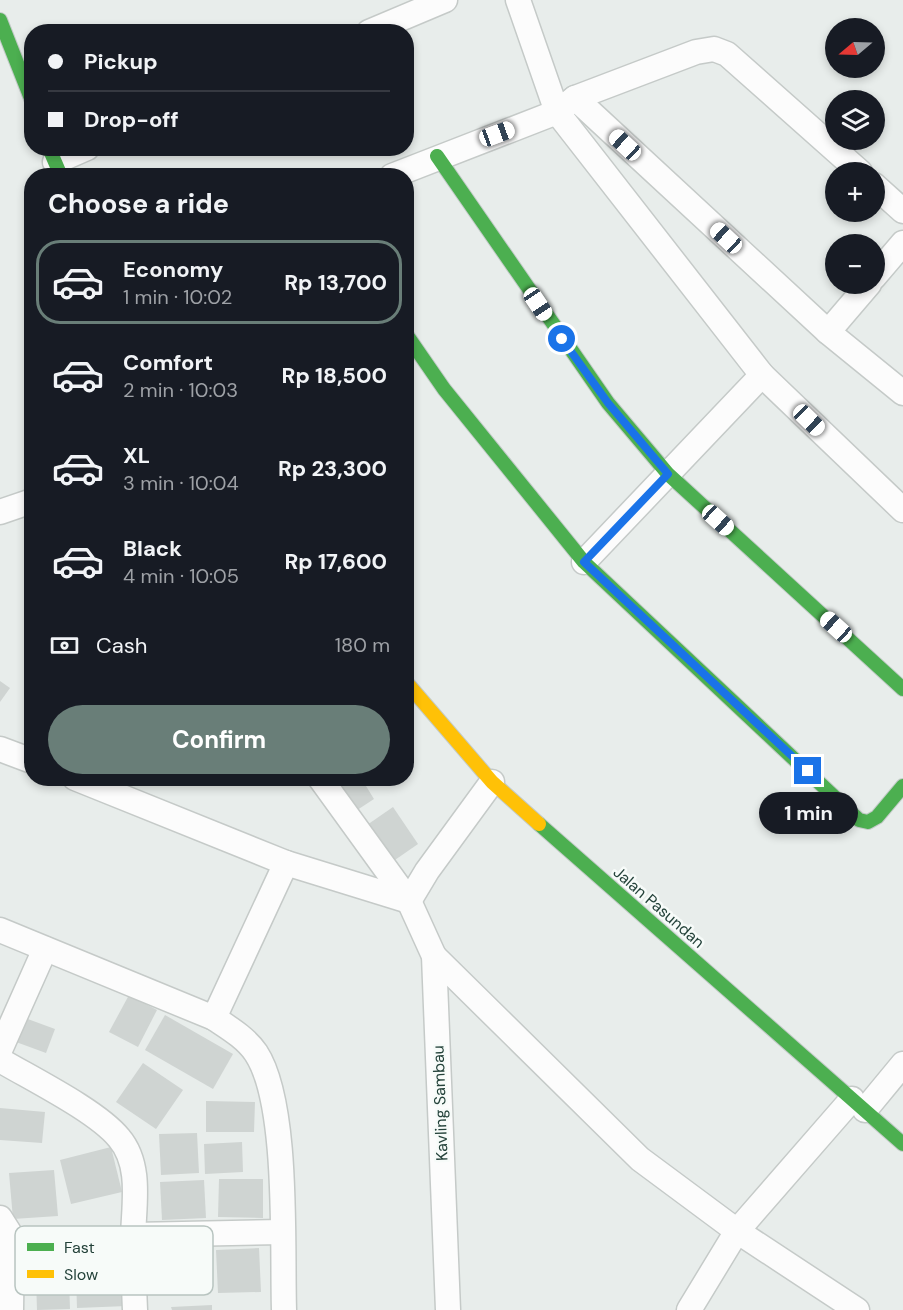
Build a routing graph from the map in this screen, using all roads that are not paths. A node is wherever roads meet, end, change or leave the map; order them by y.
1 (445, 0) edge
2 (518, 0) edge
3 (0, 20) edge
4 (388, 24) edge
5 (24, 81) edge
6 (566, 105) junction
7 (437, 156) junction
8 (849, 162) edge
9 (410, 168) edge
10 (885, 195) edge
11 (903, 211) edge
12 (903, 243) edge
13 (885, 264) edge
14 (860, 294) edge
15 (828, 332) junction
16 (414, 346) edge
17 (762, 375) junction
18 (903, 393) edge
19 (668, 474) junction
20 (24, 504) edge
21 (903, 510) edge
22 (0, 512) edge
23 (584, 562) junction
24 (903, 689) edge
25 (414, 691) edge
26 (0, 748) edge
27 (24, 758) edge
28 (492, 782) junction
29 (95, 786) edge
30 (326, 786) edge
31 (903, 786) edge
32 (286, 863) junction
33 (409, 901) junction
34 (0, 930) edge
35 (45, 949) junction
36 (434, 956) junction
37 (214, 1018) junction
38 (0, 1050) edge
39 (0, 1060) edge
40 (903, 1064) edge
41 (858, 1105) junction
42 (903, 1144) edge
43 (0, 1218) edge
44 (133, 1226) edge
45 (737, 1231) junction
46 (282, 1232) junction
47 (213, 1233) edge
48 (135, 1295) edge
49 (849, 1308) edge
50 (11, 1310) edge
51 (135, 1310) edge
52 (284, 1310) edge
53 (448, 1310) edge
54 (688, 1310) edge

1 - 4 street
2 - 6 street
3 - 5 street
6 - 7 street
6 - 8 street
6 - 15 street
6 - 17 street
7 - 9 street
7 - 19 street
10 - 11 street
12 - 13 street
14 - 15 street
15 - 18 street
16 - 23 street
17 - 19 street
17 - 21 street
19 - 23 street
19 - 24 street
20 - 22 street
23 - 31 street
25 - 28 street, Jalan Pasundan
26 - 27 street
28 - 33 street
28 - 41 street, Jalan Pasundan
29 - 32 street
30 - 33 street, Kavling Sambau
32 - 33 street
32 - 37 street
33 - 36 street, Kavling Sambau
34 - 35 street
35 - 37 street
35 - 38 street
36 - 45 street
36 - 53 street, Kavling Sambau
37 - 46 street
39 - 44 street
40 - 41 street
41 - 42 street, Jalan Pasundan
41 - 45 street
43 - 50 street
45 - 49 street
45 - 54 street
46 - 47 street
46 - 52 street
48 - 51 street

